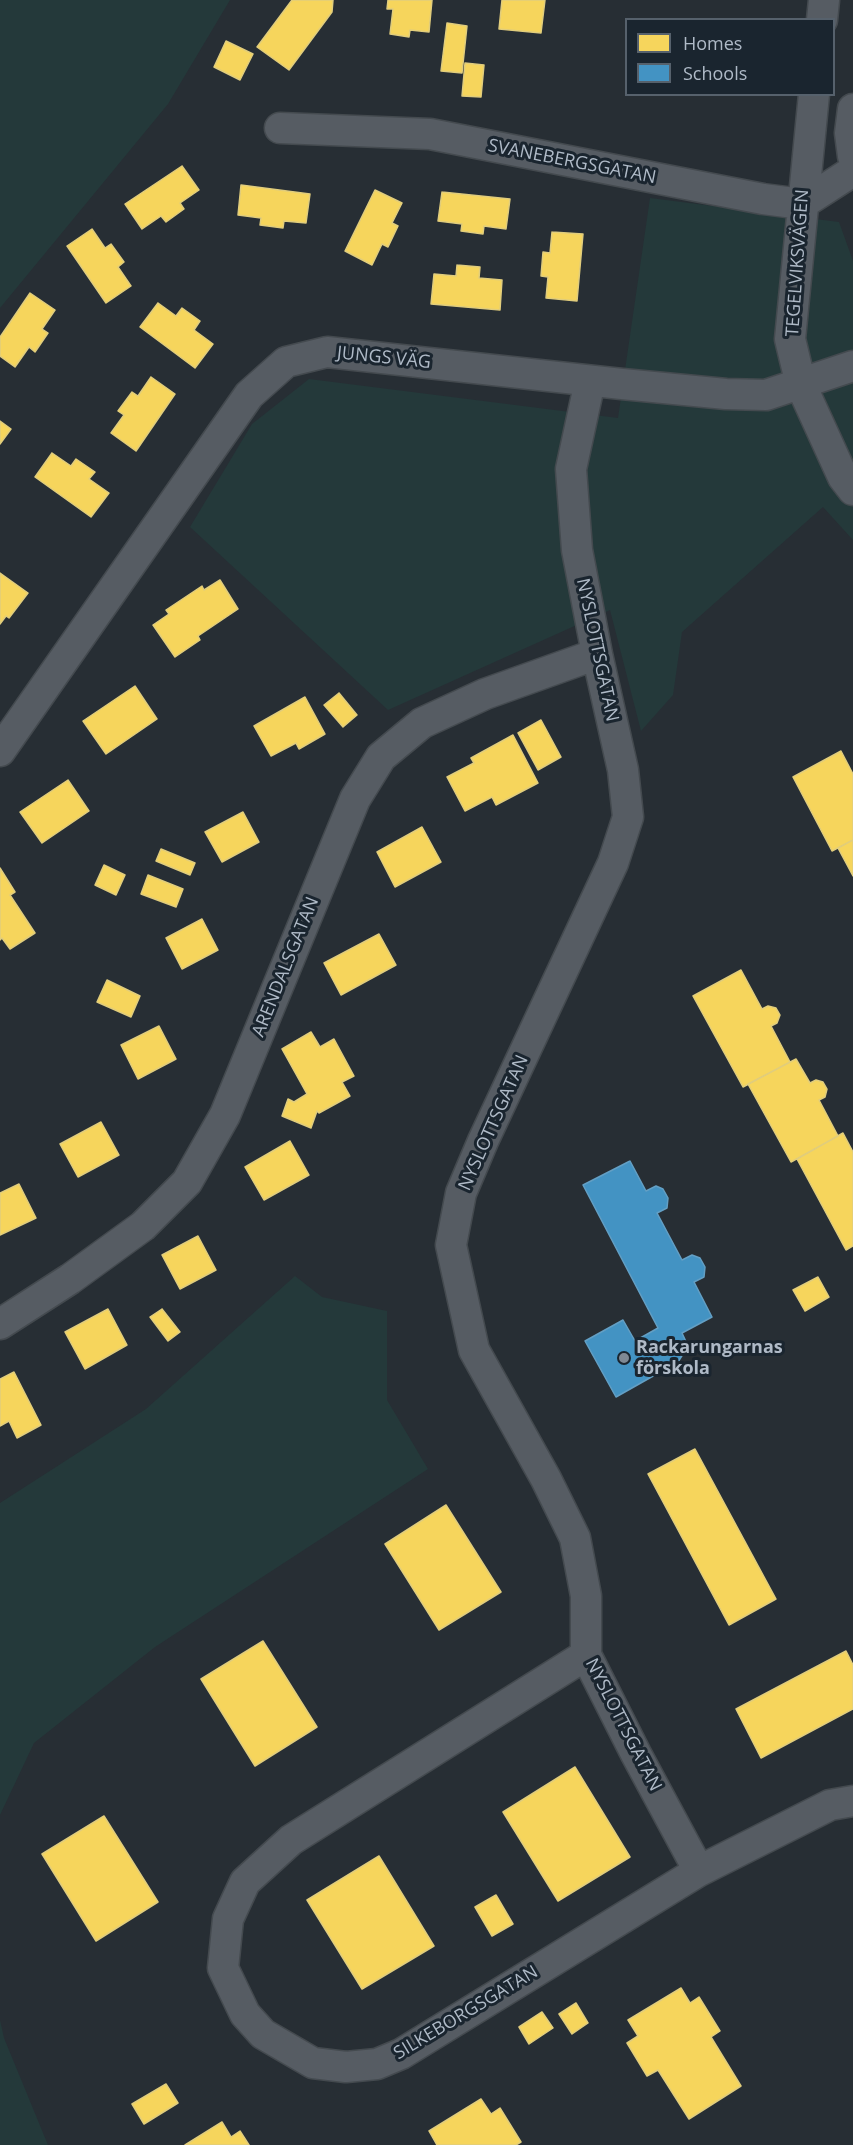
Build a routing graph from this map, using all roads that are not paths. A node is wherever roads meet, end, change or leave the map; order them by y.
1 (824, 0) edge
2 (822, 18) edge
3 (814, 96) edge
4 (853, 109) edge
5 (280, 128) dead end
6 (853, 156) edge
7 (853, 171) edge
8 (802, 204) junction
9 (853, 366) edge
10 (590, 381) junction
11 (801, 385) junction
12 (853, 490) edge
13 (597, 654) junction
14 (0, 751) edge
15 (0, 1324) edge
16 (586, 1655) junction
17 (853, 1801) edge
18 (699, 1871) junction

1 - 2 street
3 - 8 street, TEGELVIKSVÄGEN
4 - 6 street
5 - 8 street, SVANEBERGSGATAN
7 - 8 street
8 - 11 street, TEGELVIKSVÄGEN
9 - 11 street, JUNGS VÄG
10 - 11 street, JUNGS VÄG
10 - 13 street, NYSLOTTSGATAN
10 - 14 street, JUNGS VÄG
11 - 12 street, TEGELVIKSVÄGEN
13 - 15 street, ARENDALSGATAN
13 - 16 street, NYSLOTTSGATAN
16 - 18 street, NYSLOTTSGATAN
16 - 18 street, SILKEBORGSGATAN
17 - 18 street, SILKEBORGSGATAN

